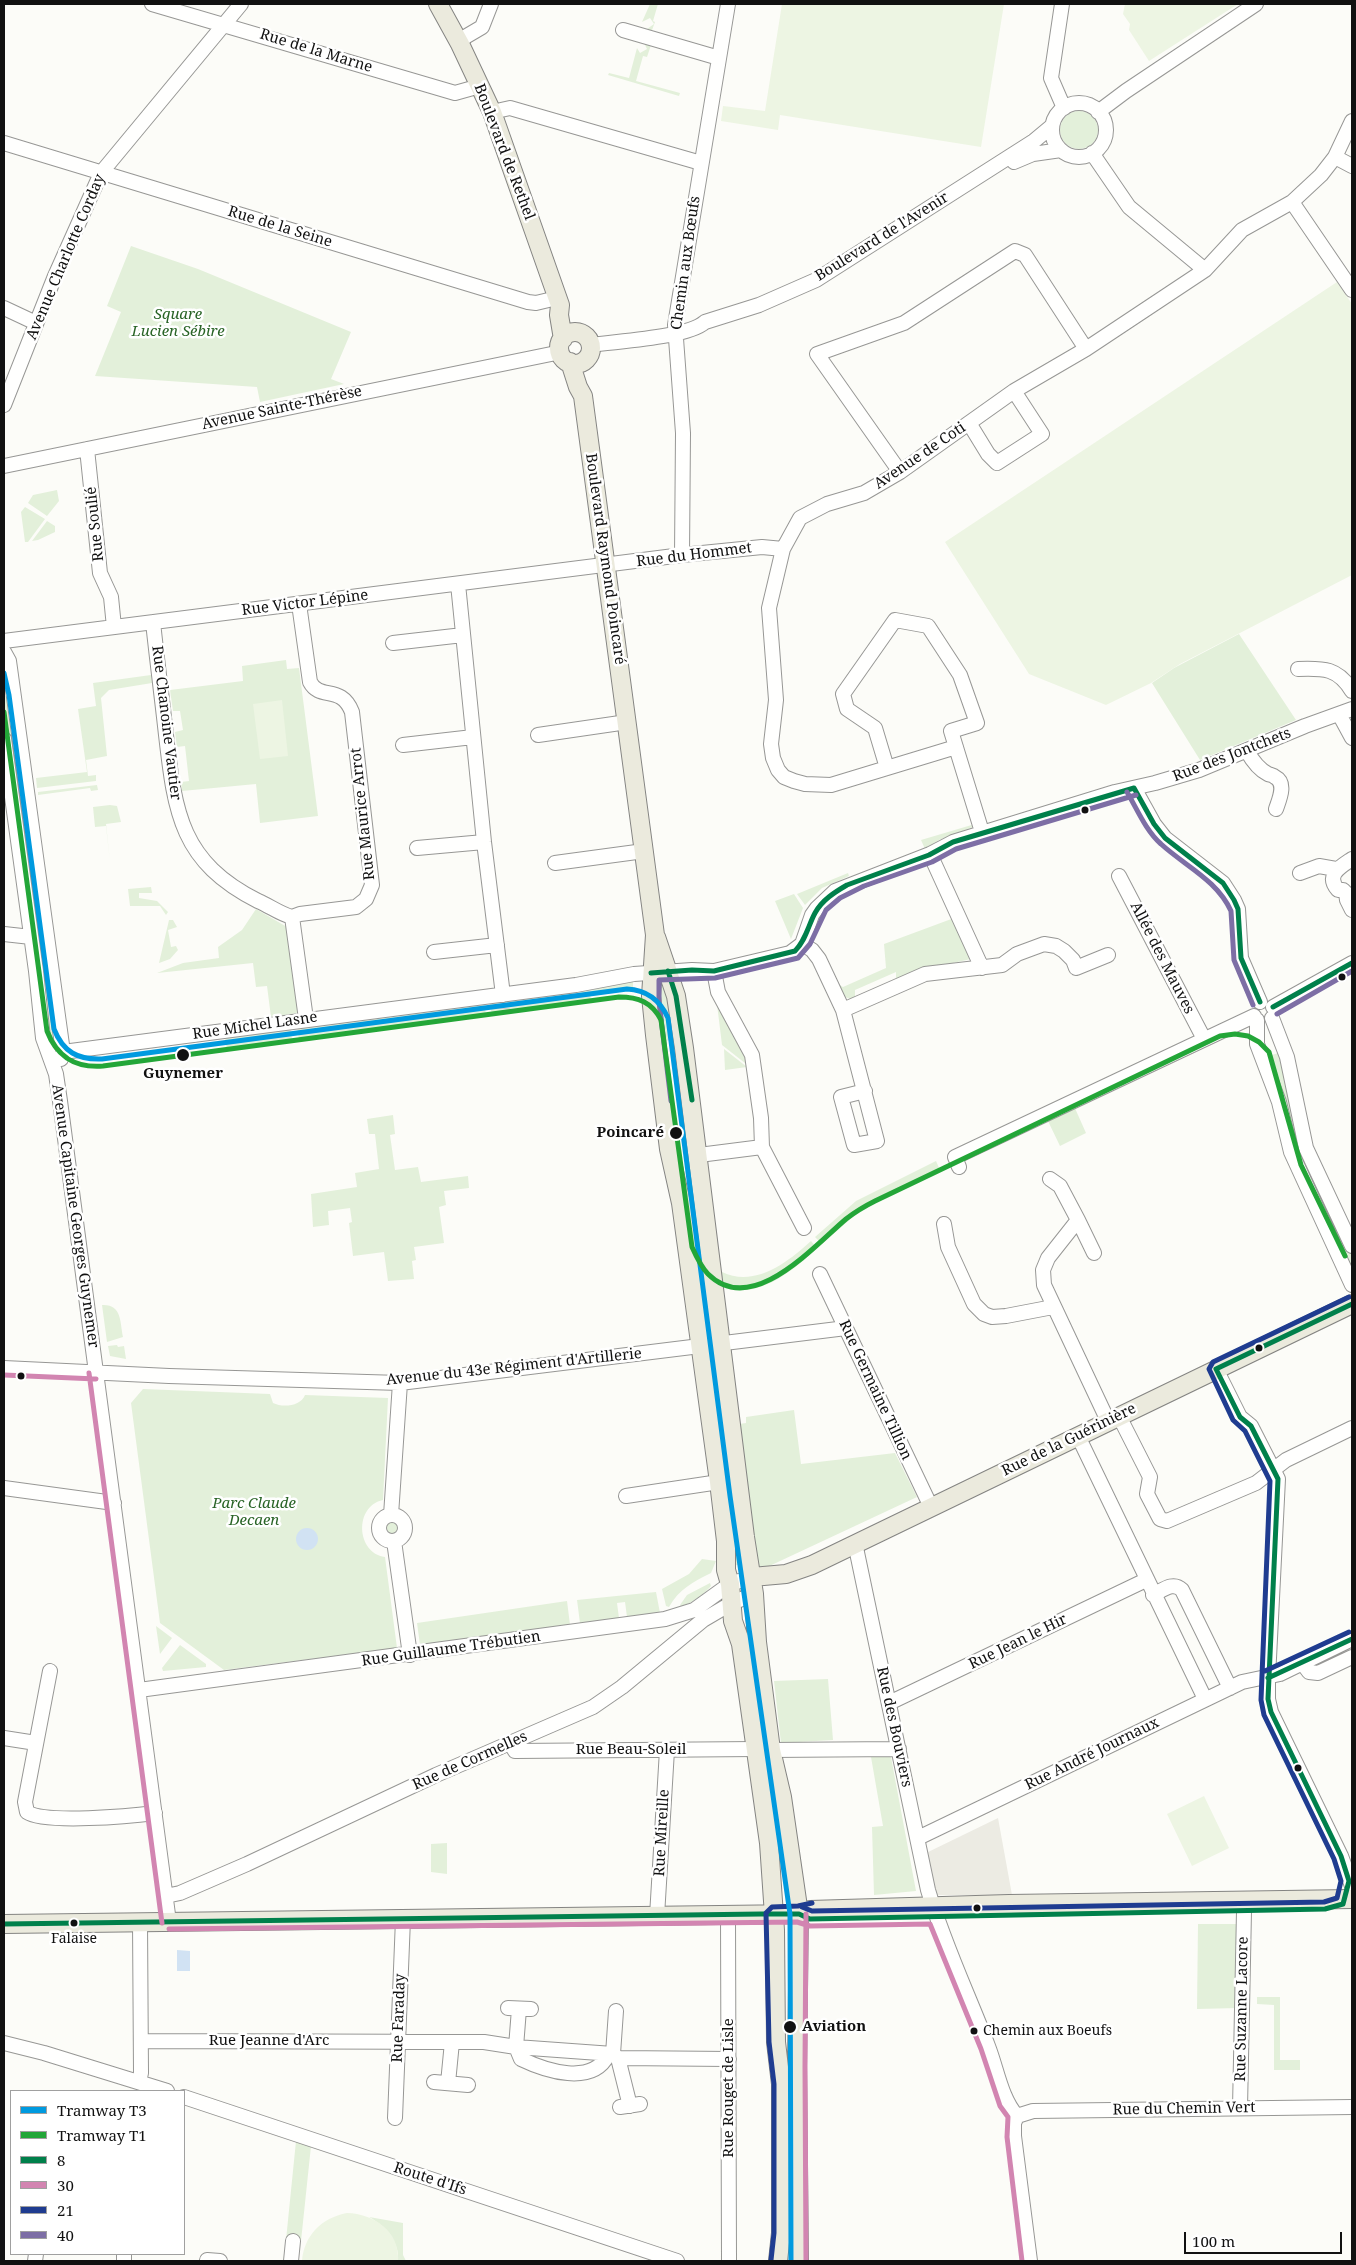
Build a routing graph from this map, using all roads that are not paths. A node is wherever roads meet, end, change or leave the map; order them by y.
1 (152, 4) edge
2 (241, 4) edge
3 (438, 4) edge
4 (491, 4) edge
5 (728, 4) edge
6 (1062, 4) edge
7 (1256, 4) edge
8 (224, 24) junction
9 (623, 30) dead end
10 (460, 44) junction
11 (719, 58) junction
12 (480, 86) junction
13 (1064, 108) junction
14 (492, 112) junction
15 (1098, 112) junction
16 (1352, 121) edge
17 (1052, 126) junction
18 (4, 143) edge
19 (1061, 150) junction
20 (1092, 153) junction
21 (1335, 157) junction
22 (701, 163) junction
23 (1352, 166) edge
24 (101, 172) junction
25 (1292, 202) junction
26 (1205, 270) junction
27 (1352, 290) edge
28 (558, 302) junction
29 (4, 308) edge
30 (36, 323) junction
31 (700, 326) junction
32 (676, 333) junction
33 (575, 348) junction
34 (1086, 349) junction
35 (1014, 391) junction
36 (4, 405) edge
37 (969, 423) junction
38 (87, 449) junction
39 (4, 466) edge
40 (900, 472) junction
41 (783, 549) junction
42 (682, 555) junction
43 (606, 565) junction
44 (458, 584) junction
45 (299, 604) junction
46 (153, 622) junction
47 (114, 627) junction
48 (463, 635) junction
49 (4, 641) edge
50 (393, 643) dead end
51 (4, 652) edge
52 (1298, 669) dead end
53 (1352, 691) edge
54 (1346, 712) edge
55 (626, 722) junction
56 (538, 735) dead end
57 (473, 736) junction
58 (1352, 738) edge
59 (4, 739) edge
60 (403, 745) dead end
61 (956, 748) junction
62 (1247, 751) junction
63 (887, 768) junction
64 (1134, 788) junction
65 (7, 789) edge
66 (1276, 809) dead end
67 (982, 832) junction
68 (484, 842) junction
69 (417, 848) dead end
70 (644, 851) junction
71 (930, 854) junction
72 (1352, 859) edge
73 (555, 863) dead end
74 (1336, 869) junction
75 (1300, 873) dead end
76 (1120, 876) dead end
77 (1352, 910) edge
78 (292, 917) junction
79 (4, 934) edge
80 (31, 937) junction
81 (802, 944) junction
82 (497, 945) junction
83 (434, 952) dead end
84 (1108, 955) dead end
85 (1352, 963) edge
86 (982, 968) junction
87 (714, 971) junction
88 (660, 972) junction
89 (503, 995) junction
90 (1268, 1009) junction
91 (844, 1010) junction
92 (1255, 1018) junction
93 (306, 1019) junction
94 (1204, 1039) junction
95 (63, 1052) junction
96 (56, 1074) junction
97 (865, 1091) dead end
98 (762, 1147) junction
99 (699, 1155) junction
100 (959, 1167) dead end
101 (1050, 1180) dead end
102 (1078, 1220) junction
103 (944, 1224) dead end
104 (804, 1228) dead end
105 (1352, 1246) edge
106 (1094, 1253) dead end
107 (820, 1274) dead end
108 (1352, 1284) edge
109 (1352, 1304) edge
110 (1053, 1307) junction
111 (846, 1328) junction
112 (720, 1342) junction
113 (699, 1346) junction
114 (4, 1368) edge
115 (1216, 1369) junction
116 (96, 1372) junction
117 (400, 1383) junction
118 (1113, 1418) junction
119 (1352, 1428) edge
120 (1078, 1436) junction
121 (1273, 1468) junction
122 (719, 1482) junction
123 (4, 1488) edge
124 (626, 1496) dead end
125 (114, 1503) junction
126 (931, 1507) junction
127 (856, 1543) junction
128 (1146, 1580) junction
129 (730, 1584) junction
130 (753, 1586) junction
131 (1153, 1595) junction
132 (732, 1603) junction
133 (674, 1618) junction
134 (684, 1636) junction
135 (1352, 1640) edge
136 (410, 1655) junction
137 (1352, 1657) edge
138 (1303, 1664) junction
139 (50, 1671) dead end
140 (1268, 1678) junction
141 (1230, 1688) junction
142 (139, 1690) junction
143 (1205, 1699) junction
144 (889, 1703) junction
145 (4, 1738) edge
146 (36, 1743) junction
147 (510, 1743) junction
148 (764, 1749) junction
149 (899, 1749) junction
150 (666, 1750) junction
151 (155, 1813) junction
152 (918, 1838) junction
153 (166, 1896) junction
154 (1344, 1898) edge
155 (1244, 1910) junction
156 (935, 1911) junction
157 (773, 1914) junction
158 (799, 1914) junction
159 (728, 1915) junction
160 (657, 1916) junction
161 (403, 1919) junction
162 (140, 1922) junction
163 (169, 1922) junction
164 (4, 1924) edge
165 (519, 2009) dead end
166 (616, 2011) dead end
167 (141, 2041) junction
168 (398, 2041) junction
169 (452, 2042) junction
170 (4, 2043) edge
171 (516, 2047) junction
172 (613, 2056) junction
173 (729, 2059) junction
174 (139, 2082) junction
175 (468, 2085) dead end
176 (164, 2090) edge
177 (185, 2097) edge
178 (630, 2106) dead end
179 (1352, 2107) edge
180 (1240, 2108) junction
181 (1017, 2116) junction
182 (395, 2118) dead end
183 (293, 2241) dead end
184 (291, 2261) edge
185 (677, 2261) edge
186 (729, 2261) edge
187 (778, 2261) edge
188 (799, 2261) edge
189 (1030, 2261) edge

1 - 8 street, Rue de la Marne
2 - 8 street, Avenue Charlotte Corday
3 - 10 main road, Boulevard de Rethel
4 - 10 street
5 - 11 street, Chemin aux Bœufs
6 - 13 street
7 - 15 street
8 - 12 street, Rue de la Marne
8 - 24 street, Avenue Charlotte Corday
9 - 11 street
10 - 12 main road, Boulevard de Rethel
11 - 22 street, Chemin aux Bœufs
12 - 14 main road, Boulevard de Rethel
13 - 15 street
13 - 17 street
14 - 22 street
14 - 28 main road, Boulevard de Rethel
15 - 20 street
16 - 21 street, Avenue de Coti
17 - 19 street
17 - 31 street, Boulevard de l'Avenir
18 - 24 street, Rue de la Seine
19 - 20 street
19 - 31 street, Boulevard de l'Avenir
20 - 26 street
21 - 23 street
21 - 25 street, Avenue de Coti
22 - 32 street, Chemin aux Bœufs
24 - 28 street, Rue de la Seine
24 - 30 street, Avenue Charlotte Corday
25 - 26 street, Avenue de Coti
25 - 27 street
26 - 34 street, Avenue de Coti
28 - 33 main road, Boulevard de Rethel
29 - 30 street
30 - 36 street, Avenue Charlotte Corday
31 - 32 street, Boulevard de l'Avenir
32 - 33 street, Avenue Sainte-Thérèse
32 - 42 street, Chemin aux Bœufs
33 - 38 street, Avenue Sainte-Thérèse
33 - 43 main road, Boulevard Raymond Poincaré
34 - 35 street, Avenue de Coti
34 - 40 street
35 - 37 street, Avenue de Coti
35 - 37 street
37 - 40 street, Avenue de Coti
38 - 39 street, Avenue Sainte-Thérèse
38 - 47 street, Rue Soulié
40 - 41 street, Avenue de Coti
41 - 42 street, Rue du Hommet
41 - 63 street, Avenue de Coti
42 - 43 street, Rue du Hommet
43 - 44 street, Rue Victor Lépine
43 - 55 main road, Boulevard Raymond Poincaré
44 - 45 street, Rue Victor Lépine
44 - 48 street
45 - 46 street, Rue Victor Lépine
45 - 78 street, Rue Maurice Arrot
46 - 47 street, Rue Victor Lépine
46 - 78 street, Rue Chanoine Vautier
47 - 49 street, Rue Victor Lépine
48 - 50 street
48 - 57 street
51 - 95 street, Avenue Capitaine Georges Guynemer
52 - 53 street
54 - 58 street
54 - 62 street, Rue des Jontchets
55 - 56 street
55 - 70 main road, Boulevard Raymond Poincaré
57 - 60 street
57 - 68 street
59 - 65 street, Avenue Capitaine Georges Guynemer
61 - 63 street, Avenue de Coti
61 - 63 street
61 - 67 street
62 - 64 street, Rue des Jontchets
62 - 66 street
64 - 67 street, Rue des Jontchets
64 - 90 street
65 - 80 street, Avenue Capitaine Georges Guynemer
67 - 71 street, Rue des Jontchets
68 - 69 street
68 - 82 street
70 - 73 street
70 - 88 main road, Boulevard Raymond Poincaré
71 - 81 street, Rue des Jontchets
71 - 86 street
72 - 74 street
74 - 75 street
74 - 77 street
76 - 94 street, Allée des Mauves
78 - 93 street
79 - 80 street
80 - 96 street, Avenue Capitaine Georges Guynemer
81 - 87 street
81 - 91 street
82 - 83 street
82 - 89 street
84 - 86 street
85 - 90 street
86 - 91 street
87 - 88 street, Rue Michel Lasne
87 - 98 street
88 - 89 street, Rue Michel Lasne
88 - 99 main road, Boulevard Raymond Poincaré
88 - 113 main road, Boulevard Raymond Poincaré
89 - 93 street, Rue Michel Lasne
90 - 92 street
90 - 105 street
91 - 97 street
92 - 94 street
92 - 108 street
93 - 95 street, Rue Michel Lasne
94 - 100 street
95 - 96 street, Avenue Capitaine Georges Guynemer
96 - 116 street, Avenue Capitaine Georges Guynemer
98 - 99 street
98 - 104 street
99 - 112 main road, Boulevard Raymond Poincaré
101 - 102 street
102 - 106 street
102 - 110 street
103 - 110 street
107 - 111 street, Rue Germaine Tillion
109 - 115 main road, Rue de la Guérinière
110 - 118 street
111 - 112 street, Avenue du 43e Régiment d'Artillerie
111 - 126 street, Rue Germaine Tillion
112 - 113 street, Avenue du 43e Régiment d'Artillerie
112 - 130 main road, Boulevard Raymond Poincaré
113 - 117 street, Avenue du 43e Régiment d'Artillerie
113 - 122 main road, Boulevard Raymond Poincaré
114 - 116 street, Avenue du 43e Régiment d'Artillerie
115 - 118 main road, Rue de la Guérinière
115 - 121 street
116 - 117 street, Avenue du 43e Régiment d'Artillerie
116 - 125 street, Avenue Capitaine Georges Guynemer
117 - 136 street
118 - 120 main road, Rue de la Guérinière
118 - 121 street
119 - 121 street
120 - 126 main road, Rue de la Guérinière
120 - 128 street
121 - 140 street
122 - 124 street
122 - 129 main road, Boulevard Raymond Poincaré
123 - 125 street
125 - 142 street, Avenue Capitaine Georges Guynemer
126 - 127 main road, Rue de la Guérinière
127 - 130 main road, Rue de la Guérinière
127 - 144 street, Rue des Bouviers
128 - 131 street
128 - 144 street, Rue Jean le Hir
129 - 130 street, Rue Guillaume Trébutien
129 - 132 main road, Boulevard Raymond Poincaré
129 - 133 street, Rue Guillaume Trébutien
130 - 132 street, Rue de Cormelles
130 - 148 main road, Boulevard Raymond Poincaré
131 - 141 street
131 - 143 street
132 - 134 street, Rue de Cormelles
132 - 148 main road, Boulevard Raymond Poincaré
133 - 134 street
133 - 136 street, Rue Guillaume Trébutien
134 - 147 street, Rue de Cormelles
135 - 138 street, Rue André Journaux
136 - 142 street, Rue Guillaume Trébutien
137 - 138 street
138 - 140 street, Rue André Journaux
139 - 146 street
140 - 141 street, Rue André Journaux
140 - 154 street
141 - 143 street, Rue André Journaux
142 - 151 street, Avenue Capitaine Georges Guynemer
143 - 152 street, Rue André Journaux
144 - 149 street, Rue des Bouviers
145 - 146 street
146 - 151 street
147 - 150 street, Rue Beau-Soleil
147 - 153 street, Rue de Cormelles
148 - 149 street, Rue Beau-Soleil
148 - 150 street, Rue Beau-Soleil
148 - 157 main road, Boulevard Raymond Poincaré
148 - 158 main road, Boulevard Raymond Poincaré
149 - 152 street, Rue des Bouviers
150 - 160 street, Rue Mireille
151 - 153 street, Avenue Capitaine Georges Guynemer
152 - 156 street, Rue des Bouviers
153 - 163 street, Avenue Capitaine Georges Guynemer
154 - 155 main road
154 - 156 main road
155 - 156 main road
155 - 180 street, Rue Suzanne Lacore
156 - 158 main road
156 - 181 street
157 - 158 main road
157 - 159 main road
157 - 187 main road, Boulevard Raymond Poincaré
158 - 188 main road, Boulevard Raymond Poincaré
159 - 160 main road
159 - 173 street, Rue Rouget de Lisle
160 - 161 main road
161 - 163 main road
161 - 168 street, Rue Faraday
162 - 163 main road
162 - 164 main road
162 - 167 street
165 - 171 street
166 - 172 street
167 - 168 street, Rue Jeanne d'Arc
167 - 174 street
168 - 169 street, Rue Jeanne d'Arc
168 - 182 street, Rue Faraday
169 - 171 street, Rue Jeanne d'Arc
169 - 175 street
170 - 174 street
171 - 172 street, Rue Jeanne d'Arc
171 - 172 street
172 - 173 street, Rue Jeanne d'Arc
172 - 178 street
173 - 186 street, Rue Rouget de Lisle
174 - 176 street
177 - 185 street, Route d'Ifs
179 - 180 street, Rue du Chemin Vert
180 - 181 street, Rue du Chemin Vert
181 - 189 street
183 - 184 street

